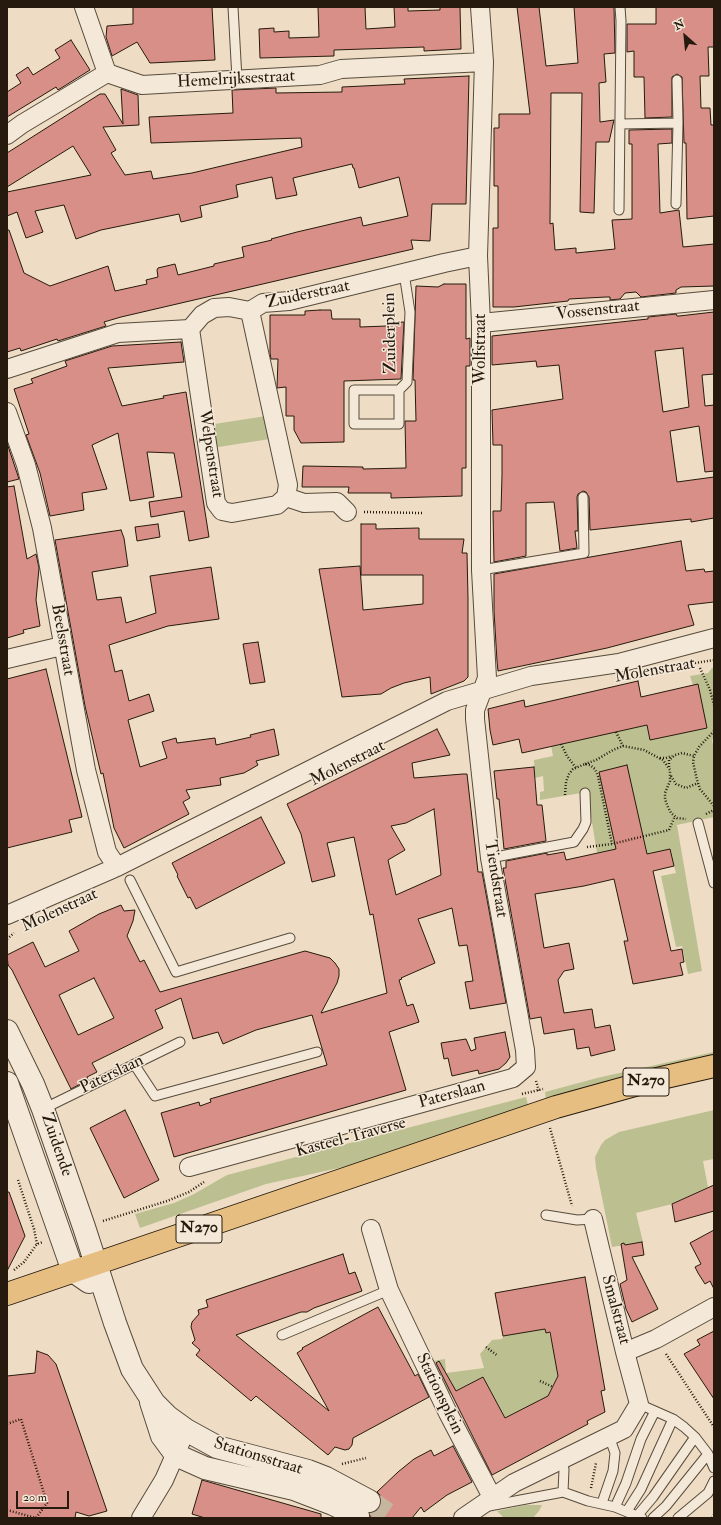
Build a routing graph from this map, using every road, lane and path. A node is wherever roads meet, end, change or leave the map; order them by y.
1 (84, 7) edge
2 (233, 7) edge
3 (480, 7) edge
4 (620, 7) edge
5 (484, 62) junction
6 (107, 73) junction
7 (237, 80) junction
8 (677, 80) dead end
9 (678, 123) junction
10 (620, 124) junction
11 (7, 135) edge
12 (676, 204) dead end
13 (619, 210) dead end
14 (478, 256) junction
15 (404, 273) junction
16 (714, 300) edge
17 (250, 311) junction
18 (481, 323) junction
19 (190, 329) junction
20 (7, 369) edge
21 (399, 390) junction
22 (7, 412) edge
23 (583, 497) dead end
24 (286, 498) junction
25 (347, 512) joint
26 (422, 513) dead end
27 (481, 570) junction
28 (714, 638) edge
29 (62, 646) junction
30 (7, 659) edge
31 (714, 660) edge
32 (691, 664) dead end
33 (700, 668) dead end
34 (483, 690) junction
35 (714, 704) edge
36 (714, 731) edge
37 (616, 732) dead end
38 (561, 744) dead end
39 (623, 746) junction
40 (675, 755) junction
41 (694, 756) junction
42 (657, 757) junction
43 (584, 764) dead end
44 (576, 768) dead end
45 (670, 770) junction
46 (670, 775) junction
47 (698, 783) junction
48 (585, 793) dead end
49 (714, 806) edge
50 (714, 810) edge
51 (675, 816) junction
52 (697, 819) junction
53 (576, 839) junction
54 (490, 858) junction
55 (118, 867) junction
56 (130, 880) dead end
57 (714, 883) edge
58 (7, 915) edge
59 (19, 930) dead end
60 (290, 938) dead end
61 (7, 939) edge
62 (7, 1031) edge
63 (180, 1042) dead end
64 (317, 1052) dead end
65 (134, 1064) junction
66 (714, 1066) edge
67 (526, 1067) joint
68 (7, 1083) edge
69 (545, 1088) dead end
70 (516, 1096) dead end
71 (44, 1109) junction
72 (189, 1167) dead end
73 (17, 1176) dead end
74 (207, 1180) dead end
75 (546, 1215) dead end
76 (593, 1219) joint
77 (84, 1227) junction
78 (371, 1229) dead end
79 (60, 1236) junction
80 (37, 1244) junction
81 (95, 1264) junction
82 (13, 1271) dead end
83 (72, 1271) junction
84 (389, 1290) junction
85 (104, 1293) junction
86 (7, 1294) edge
87 (714, 1307) edge
88 (282, 1334) dead end
89 (656, 1339) junction
90 (486, 1346) dead end
91 (625, 1352) junction
92 (498, 1356) dead end
93 (540, 1381) dead end
94 (553, 1386) dead end
95 (150, 1397) junction
96 (647, 1408) junction
97 (673, 1419) junction
98 (7, 1424) edge
99 (714, 1427) edge
100 (186, 1430) junction
101 (609, 1436) junction
102 (695, 1437) junction
103 (708, 1454) junction
104 (176, 1455) junction
105 (560, 1460) junction
106 (714, 1468) edge
107 (714, 1481) edge
108 (563, 1492) junction
109 (492, 1497) junction
110 (602, 1504) junction
111 (615, 1507) junction
112 (7, 1510) edge
113 (626, 1511) junction
114 (470, 1513) edge
115 (714, 1515) edge
116 (639, 1517) edge
117 (36, 1518) edge
118 (141, 1518) edge
119 (653, 1518) edge
120 (678, 1518) edge
121 (712, 1518) edge

1 - 6 street
2 - 7 lane
3 - 5 street, Wolfstraat
4 - 10 lane
5 - 7 street, Hemelrijksestraat
5 - 14 street, Wolfstraat
6 - 7 street, Hemelrijksestraat
6 - 11 street
8 - 9 lane
9 - 10 lane
9 - 12 lane
10 - 13 lane
14 - 15 street, Zuiderstraat
14 - 18 street, Wolfstraat
15 - 17 street, Zuiderstraat
15 - 21 lane, Zuiderplein
16 - 18 street, Vossenstraat
17 - 19 street, Zuiderstraat
17 - 24 street
18 - 27 street, Wolfstraat
19 - 20 street
19 - 24 street, Welpenstraat
21 - 21 lane, Zuiderplein
22 - 29 street, Beelsstraat
23 - 27 lane
24 - 25 street
25 - 26 path
27 - 34 street, Wolfstraat
28 - 34 street, Molenstraat
29 - 30 street
29 - 55 street, Beelsstraat
31 - 32 path, Molenstraat
33 - 35 path
34 - 54 street, Tiendstraat
34 - 55 street, Molenstraat
36 - 41 path
37 - 39 path
38 - 44 path
39 - 42 path
39 - 43 path
40 - 41 path
40 - 42 path
40 - 45 path
41 - 47 path
42 - 45 path
45 - 46 path
46 - 47 path
46 - 51 path
47 - 49 path
48 - 53 lane
50 - 52 path
51 - 52 path
51 - 53 path
52 - 57 lane
53 - 54 lane
54 - 67 street, Tiendstraat
55 - 58 street, Molenstraat
56 - 60 lane
59 - 61 path, Molenstraat
62 - 71 street, Zuidende
63 - 65 lane, Paterslaan
64 - 65 lane
65 - 71 lane, Paterslaan
66 - 81 main road, Kasteel-Traverse / N270
67 - 72 street, Paterslaan
68 - 79 street, Zuidende
69 - 70 path
71 - 77 street, Zuidende
73 - 80 path
74 - 77 path
75 - 76 lane
76 - 91 street, Smalstraat
77 - 81 street, Zuidende
78 - 84 street
79 - 80 path
79 - 83 street, Zuidende
80 - 82 path
81 - 83 main road, Kasteel-Traverse / N270
81 - 85 street, Zuidende
83 - 85 street
83 - 86 main road, Kasteel-Traverse / N270
84 - 88 lane
84 - 109 street, Stationsplein
85 - 95 street, Stationsstraat
87 - 89 street, Smalstraat
89 - 91 street, Smalstraat
89 - 99 path
90 - 92 path
91 - 96 street
93 - 94 path
95 - 100 street, Stationsstraat
95 - 104 street
96 - 97 lane
96 - 101 street
96 - 111 lane
97 - 102 lane
97 - 113 lane
98 - 117 path
100 - 104 street
100 - 104 street, Stationsstraat
101 - 105 street
101 - 110 lane
102 - 103 lane
102 - 116 lane
103 - 106 lane
103 - 119 lane
104 - 118 street
105 - 108 lane
105 - 109 street
107 - 120 lane
108 - 110 lane
108 - 114 lane
109 - 114 street
110 - 111 lane
111 - 113 lane
112 - 117 path
113 - 116 lane
115 - 121 path

